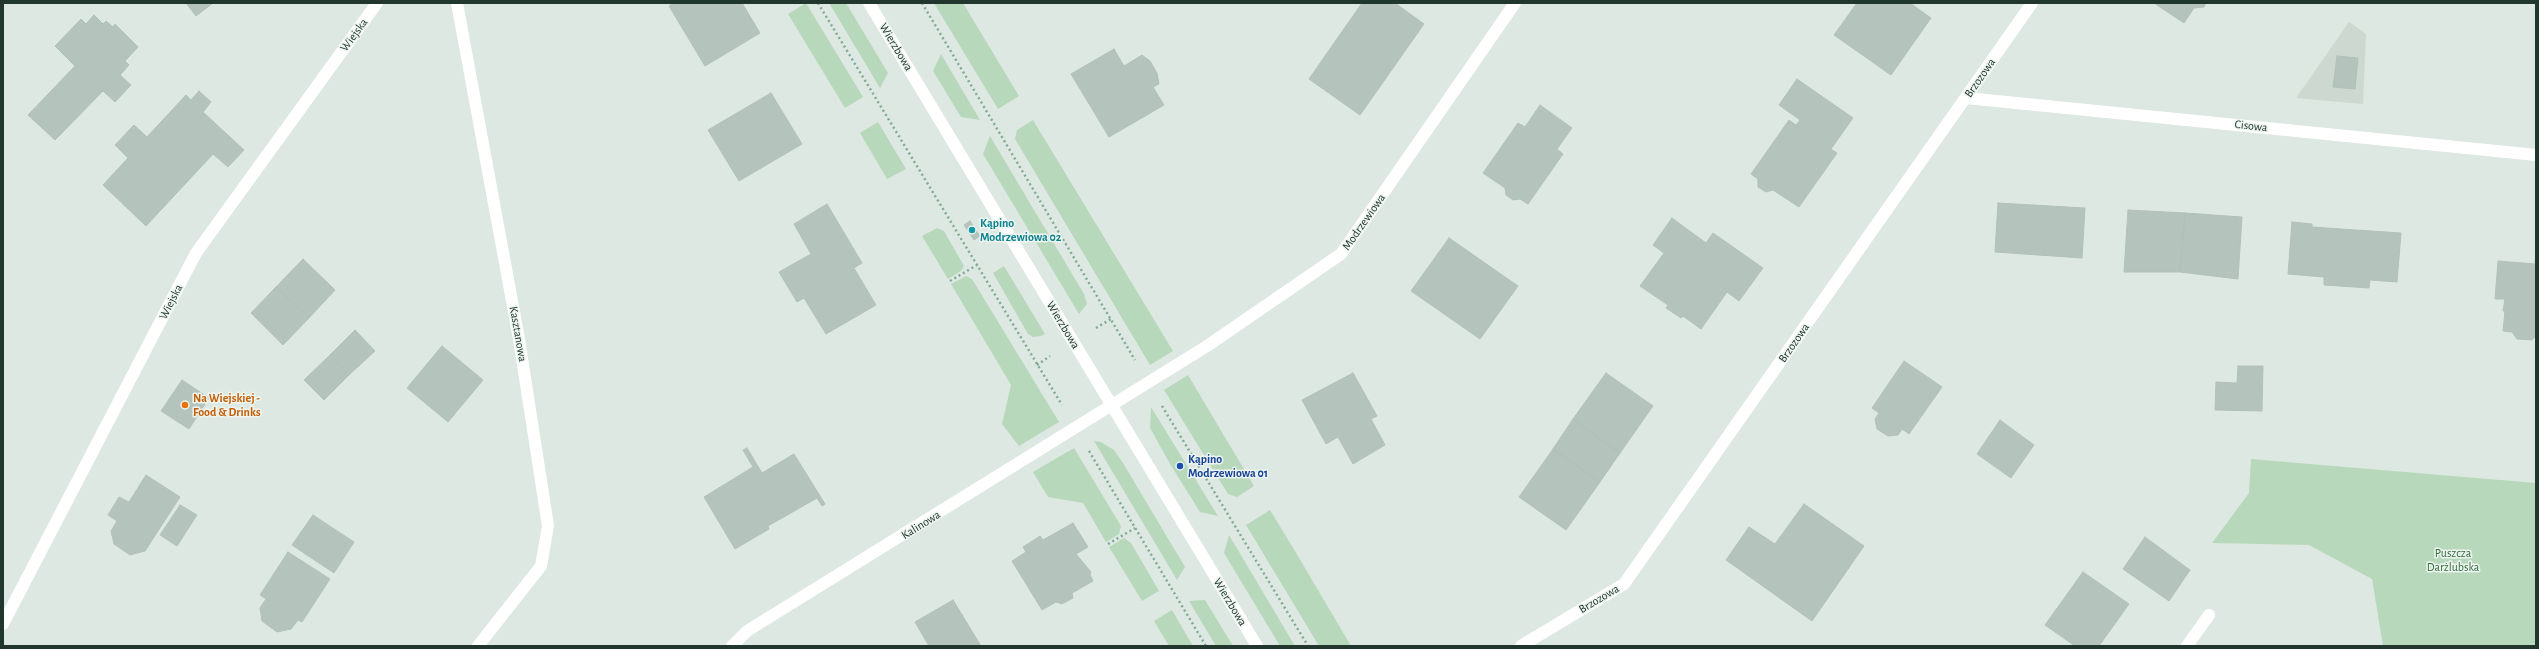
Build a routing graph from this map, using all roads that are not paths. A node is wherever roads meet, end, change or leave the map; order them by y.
1 (377, 3) edge
2 (457, 3) edge
3 (869, 3) edge
4 (1515, 3) edge
5 (2032, 3) edge
6 (1966, 98) junction
7 (2536, 155) edge
8 (1112, 405) junction
9 (2210, 615) dead end
10 (3, 624) edge
11 (478, 646) edge
12 (732, 646) edge
13 (1257, 646) edge
14 (1521, 646) edge
15 (2187, 646) edge

1 - 10 street, Wiejska
2 - 11 street, Kasztanowa
3 - 8 street, Wierzbowa
4 - 8 street, Modrzewiowa
5 - 6 street, Brzozowa
6 - 7 street, Cisowa
6 - 14 street, Brzozowa
8 - 12 street, Kalinowa
8 - 13 street, Wierzbowa
9 - 15 street

